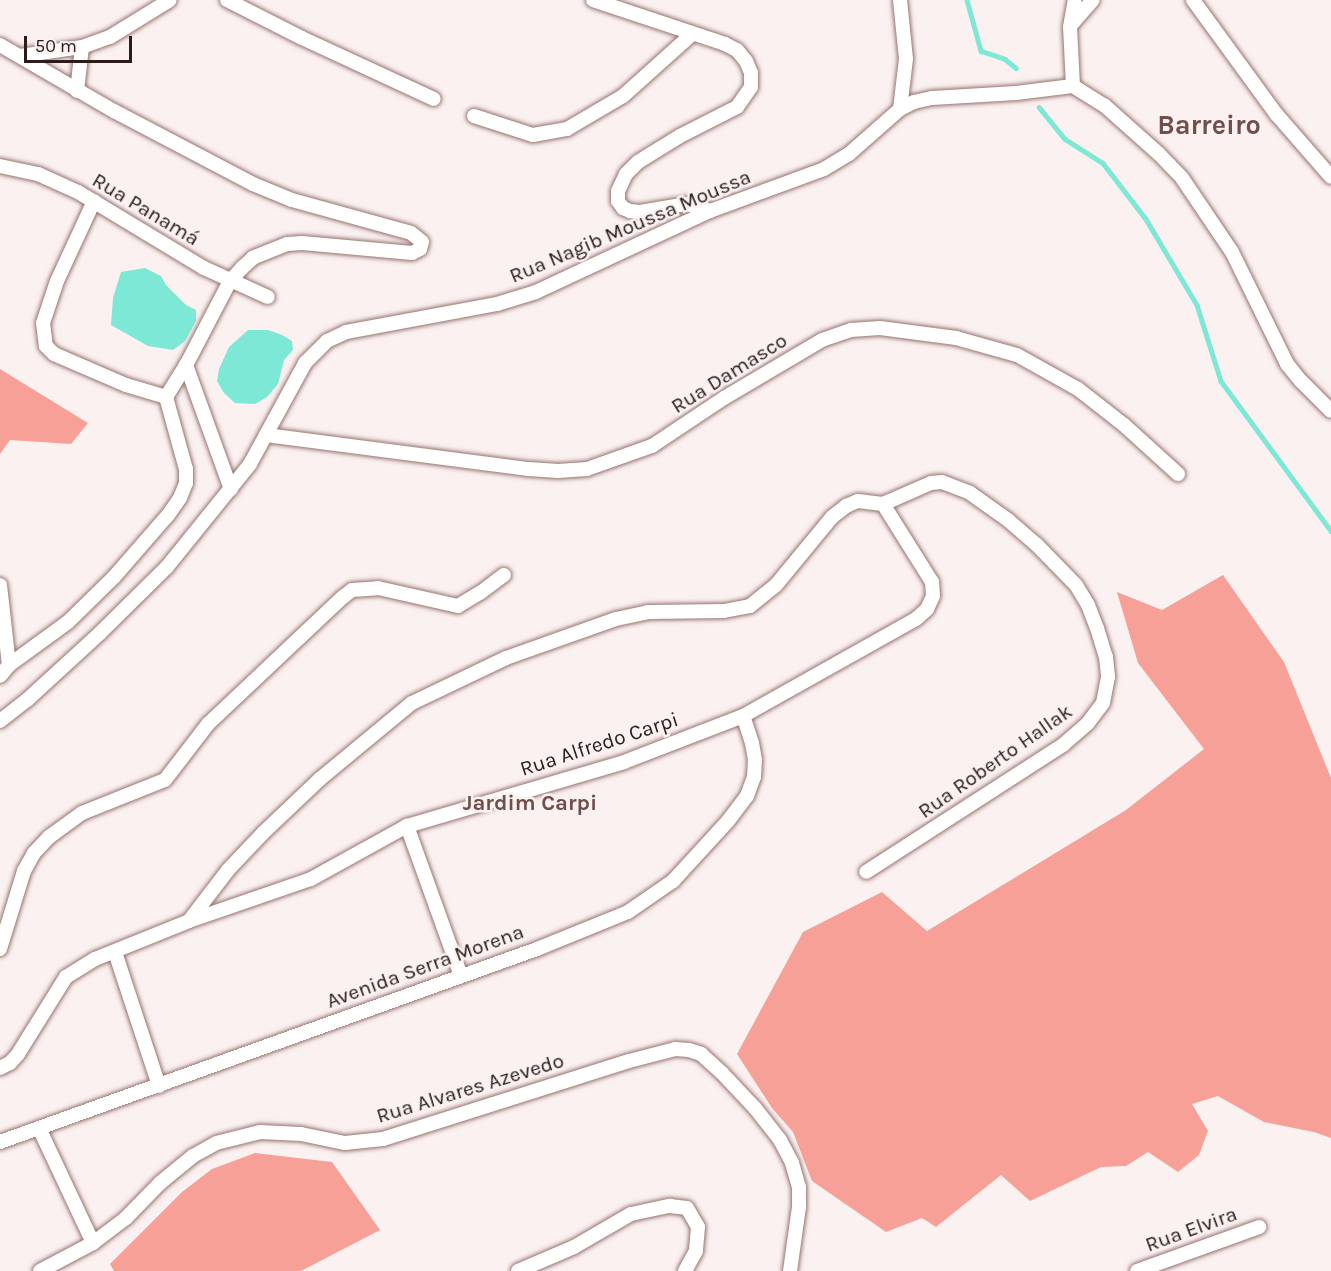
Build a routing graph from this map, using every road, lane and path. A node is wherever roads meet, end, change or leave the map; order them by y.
1 (170, 0) edge
2 (227, 0) edge
3 (593, 0) edge
4 (900, 0) edge
5 (1075, 0) edge
6 (1093, 0) edge
7 (1193, 0) edge
8 (1070, 27) junction
9 (692, 34) junction
10 (0, 45) edge
11 (82, 47) junction
12 (20, 56) junction
13 (1073, 86) junction
14 (77, 91) junction
15 (434, 99) dead end
16 (900, 109) junction
17 (474, 116) dead end
18 (0, 166) edge
19 (1331, 177) edge
20 (94, 201) junction
21 (710, 211) junction
22 (230, 281) junction
23 (268, 297) dead end
24 (186, 365) junction
25 (166, 397) junction
26 (1331, 411) edge
27 (266, 435) junction
28 (1178, 474) dead end
29 (231, 489) junction
30 (883, 504) junction
31 (504, 575) dead end
32 (0, 585) edge
33 (9, 665) junction
34 (0, 676) edge
35 (743, 716) junction
36 (0, 721) edge
37 (407, 826) junction
38 (866, 872) dead end
39 (189, 921) junction
40 (0, 949) edge
41 (114, 952) junction
42 (461, 975) junction
43 (0, 1068) edge
44 (159, 1086) junction
45 (39, 1128) junction
46 (0, 1142) edge
47 (1259, 1227) dead end
48 (93, 1243) junction
49 (40, 1271) edge
50 (518, 1271) edge
51 (685, 1271) edge
52 (790, 1271) edge
53 (1137, 1271) edge

1 - 11 street
2 - 15 street
3 - 9 street
4 - 16 street
5 - 8 street
6 - 8 street
7 - 19 street
8 - 13 street
9 - 17 street
9 - 21 street
10 - 12 street
11 - 12 street
11 - 14 street
12 - 14 street
13 - 16 street, Rua Nagib Moussa Moussa
13 - 26 street
14 - 22 street
16 - 21 street, Rua Nagib Moussa Moussa
18 - 20 street, Rua Panamá
20 - 22 street, Rua Panamá
20 - 25 street
21 - 27 street, Rua Nagib Moussa Moussa
22 - 23 street, Rua Panamá
22 - 24 street
24 - 25 street
24 - 29 street
25 - 33 street
27 - 28 street, Rua Damasco
27 - 29 street, Rua Nagib Moussa Moussa
29 - 36 street, Rua Nagib Moussa Moussa
30 - 35 street, Rua Alfredo Carpi
30 - 38 street, Rua Roberto Hallak
30 - 39 street
31 - 40 street
32 - 33 street
33 - 34 street
35 - 37 street, Rua Alfredo Carpi
35 - 42 street, Avenida Serra Morena
37 - 39 street, Rua Alfredo Carpi
37 - 42 street
39 - 41 street, Rua Alfredo Carpi
41 - 43 street, Rua Alfredo Carpi
41 - 44 street
42 - 44 street, Avenida Serra Morena
44 - 45 street, Avenida Serra Morena
45 - 46 street, Avenida Serra Morena
45 - 48 street
47 - 53 street, Rua Elvira
48 - 49 street, Rua Alvares Azevedo
48 - 52 street, Rua Alvares Azevedo
50 - 51 street

